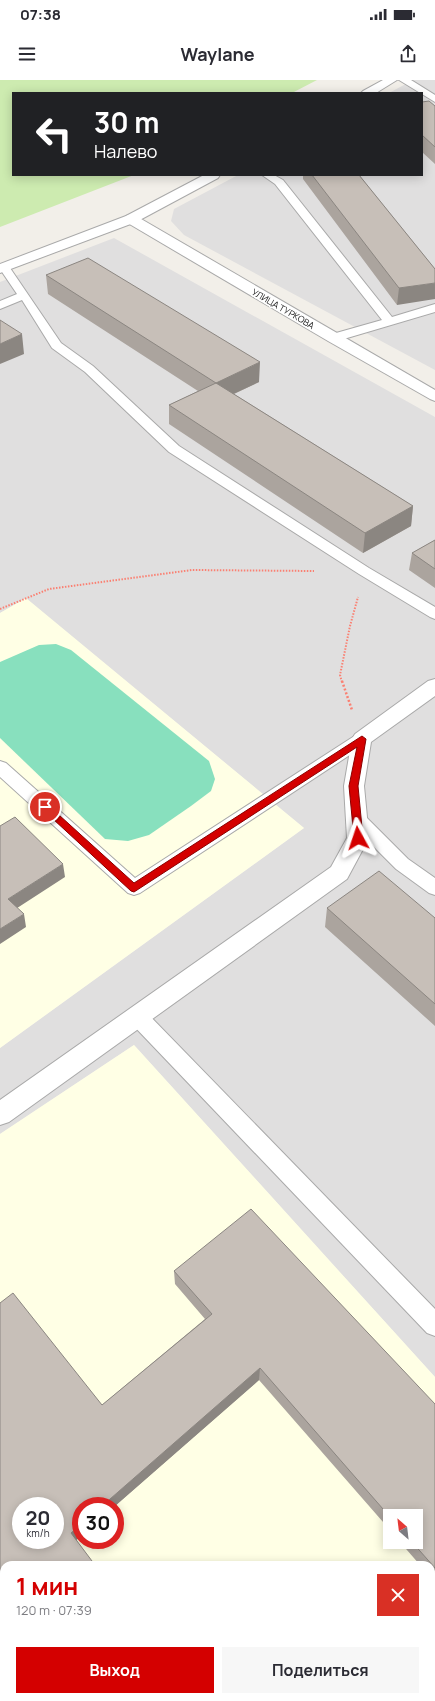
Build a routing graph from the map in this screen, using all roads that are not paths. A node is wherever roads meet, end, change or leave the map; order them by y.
1 (391, 80) edge
2 (404, 80) edge
3 (369, 92) edge
4 (435, 99) edge
5 (212, 176) edge
6 (269, 176) edge
7 (131, 219) junction
8 (2, 268) edge
9 (24, 295) junction
10 (0, 305) edge
11 (435, 308) edge
12 (390, 322) junction
13 (333, 338) junction
14 (435, 396) edge
15 (435, 614) edge
16 (435, 686) edge
17 (362, 739) junction
18 (0, 767) edge
19 (357, 819) junction
20 (435, 888) edge
21 (137, 1016) junction
22 (0, 1114) edge
23 (435, 1324) edge

1 - 3 street
2 - 4 lane
5 - 7 street
6 - 12 lane
7 - 8 street
7 - 13 street, УЛИЦА ТУРКОВА
8 - 9 lane
9 - 10 lane
9 - 15 lane
11 - 12 lane
12 - 13 lane
13 - 14 street, УЛИЦА ТУРКОВА
16 - 17 street
17 - 18 lane
17 - 19 street
19 - 20 lane
19 - 21 street
21 - 22 street
21 - 23 lane

